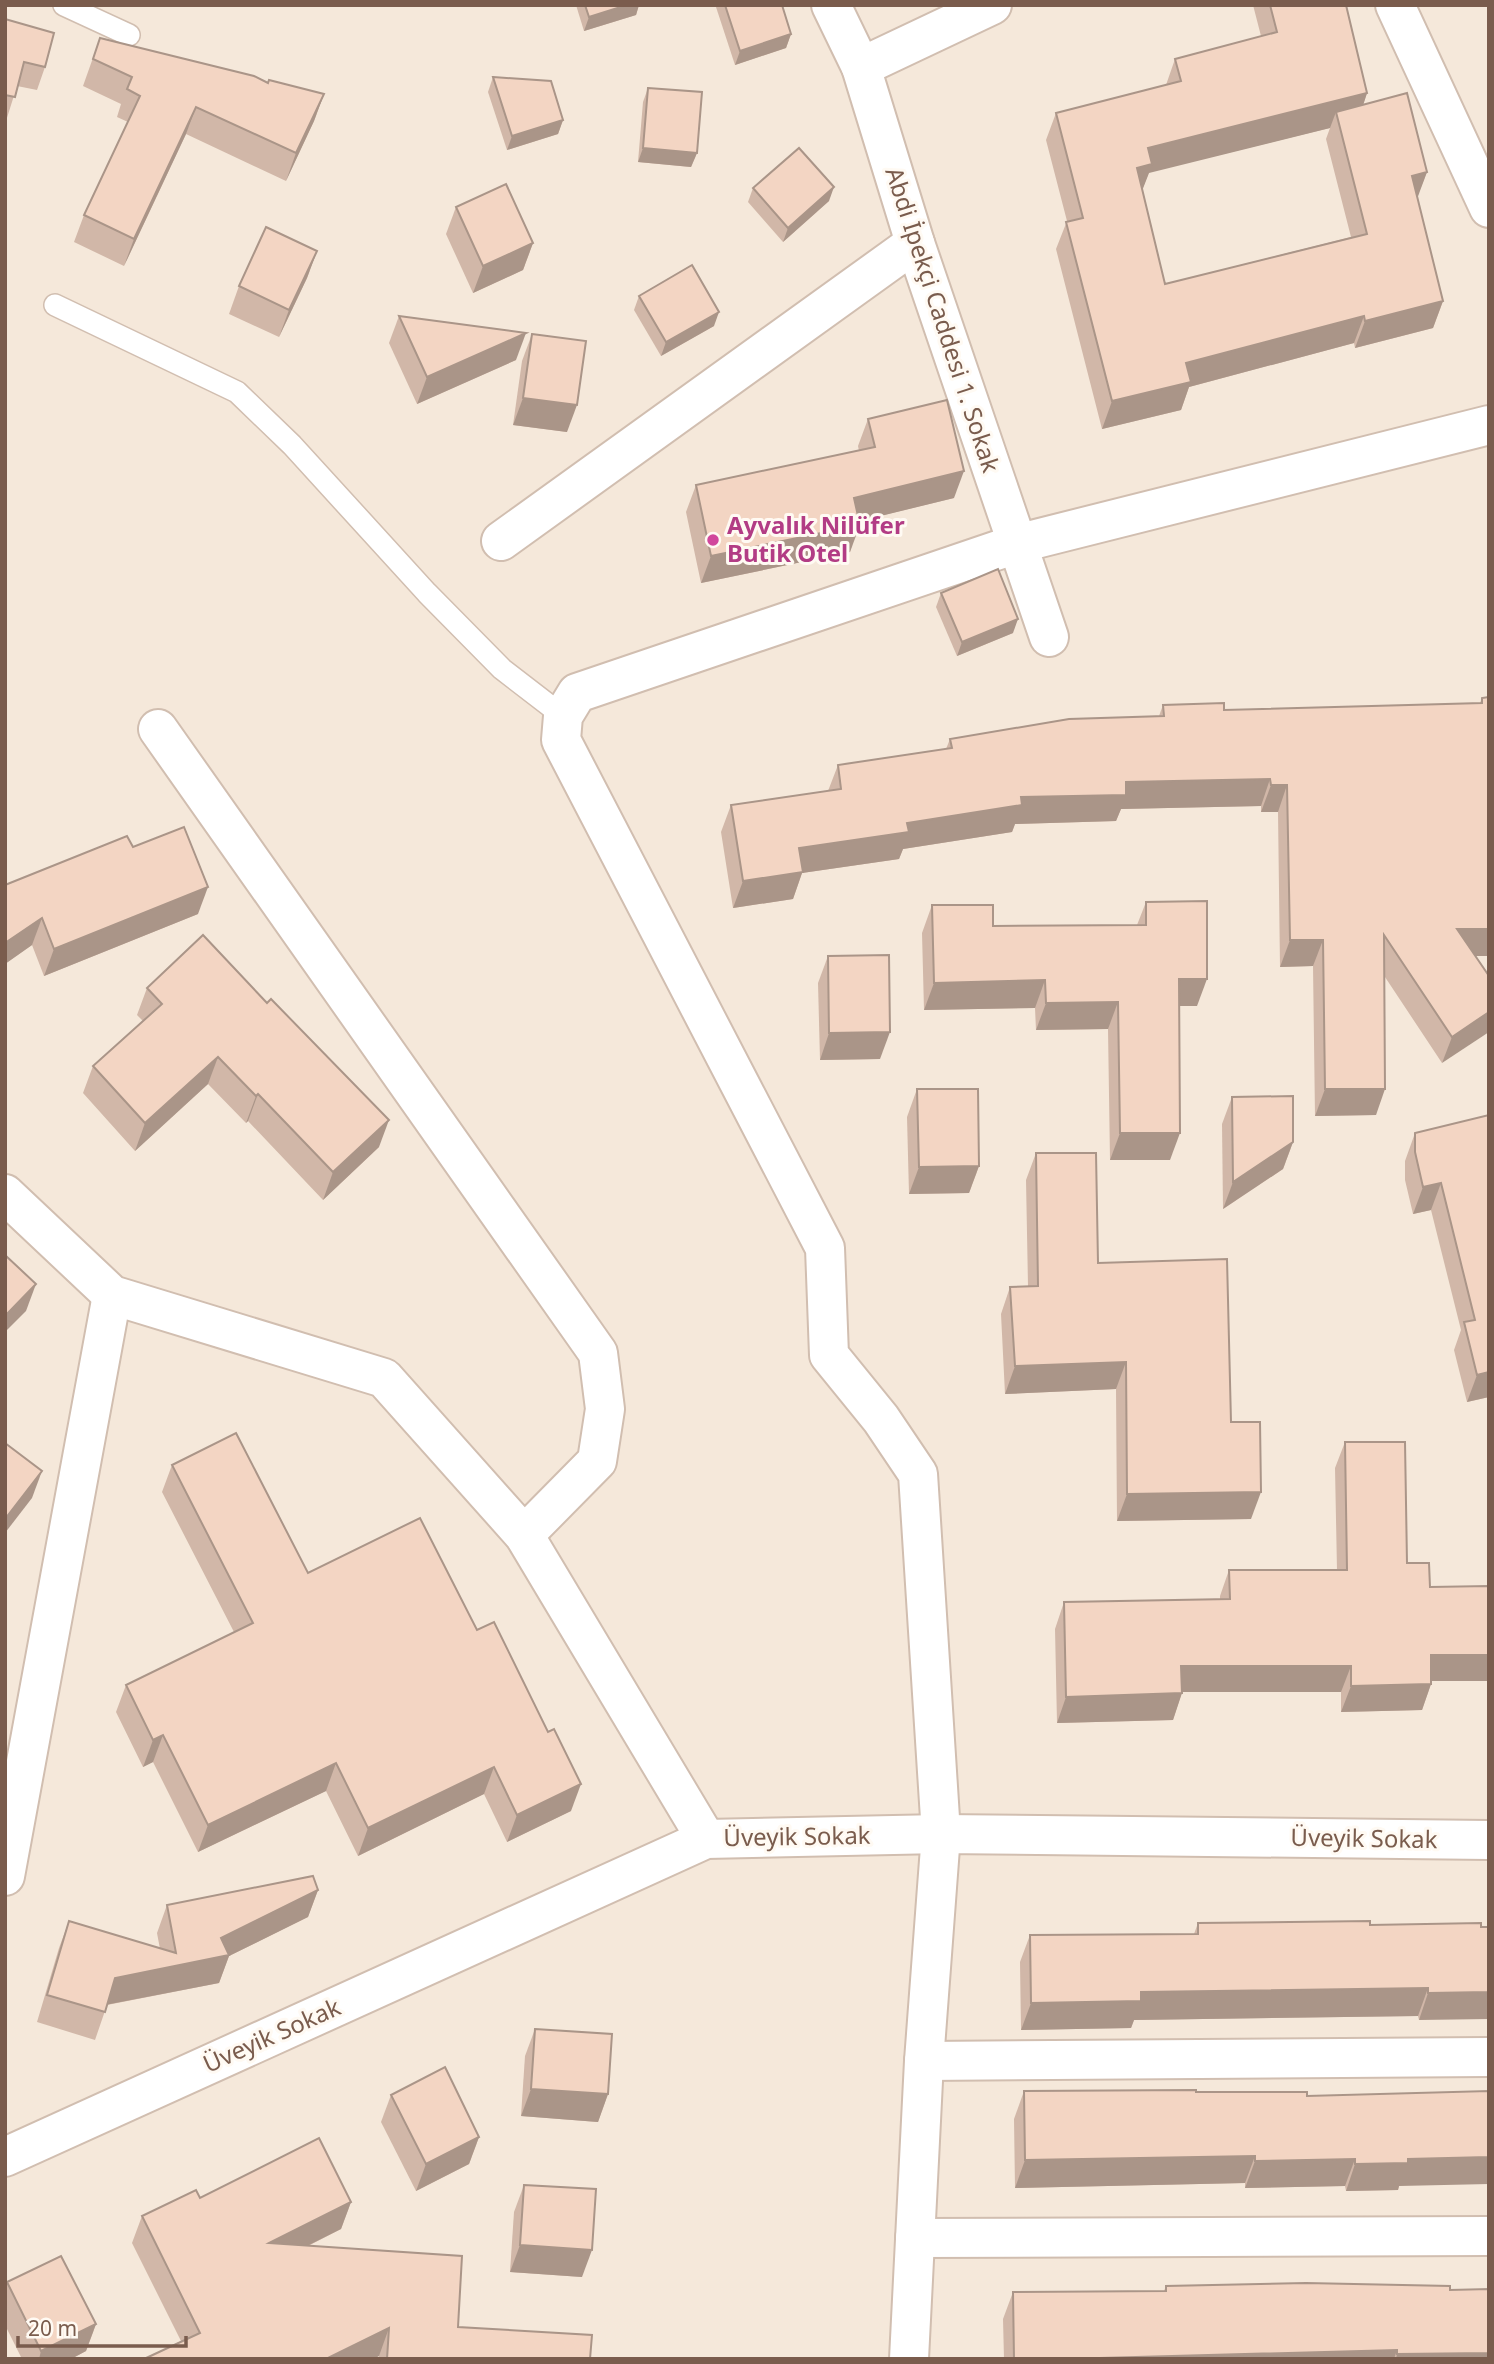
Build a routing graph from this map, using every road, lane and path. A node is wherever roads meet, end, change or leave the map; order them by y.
1 (64, 5) edge
2 (831, 5) edge
3 (992, 5) edge
4 (1395, 5) edge
5 (128, 35) dead end
6 (861, 67) junction
7 (1489, 208) edge
8 (915, 243) junction
9 (55, 305) dead end
10 (1489, 425) edge
11 (501, 541) dead end
12 (1016, 544) junction
13 (1049, 637) dead end
14 (563, 716) junction
15 (158, 729) dead end
16 (5, 1194) edge
17 (112, 1295) junction
18 (524, 1535) junction
19 (941, 1834) junction
20 (706, 1839) junction
21 (1489, 1840) edge
22 (5, 1876) edge
23 (1489, 2057) edge
24 (923, 2061) junction
25 (5, 2157) edge
26 (1489, 2236) edge
27 (915, 2238) junction
28 (909, 2359) edge

1 - 5 lane
2 - 6 street, Abdi İpekçi Caddesi 1. Sokak
3 - 6 street
4 - 7 street
6 - 8 street, Abdi İpekçi Caddesi 1. Sokak
8 - 11 street
8 - 12 street, Abdi İpekçi Caddesi 1. Sokak
9 - 14 lane
10 - 12 street
12 - 13 street, Abdi İpekçi Caddesi 1. Sokak
12 - 14 street
14 - 19 street
15 - 18 street
16 - 17 street
17 - 18 street
17 - 22 street
18 - 20 street
19 - 20 street, Üveyik Sokak
19 - 21 street, Üveyik Sokak
19 - 24 street
20 - 25 street, Üveyik Sokak
23 - 24 street
24 - 27 street
26 - 27 street
27 - 28 street

